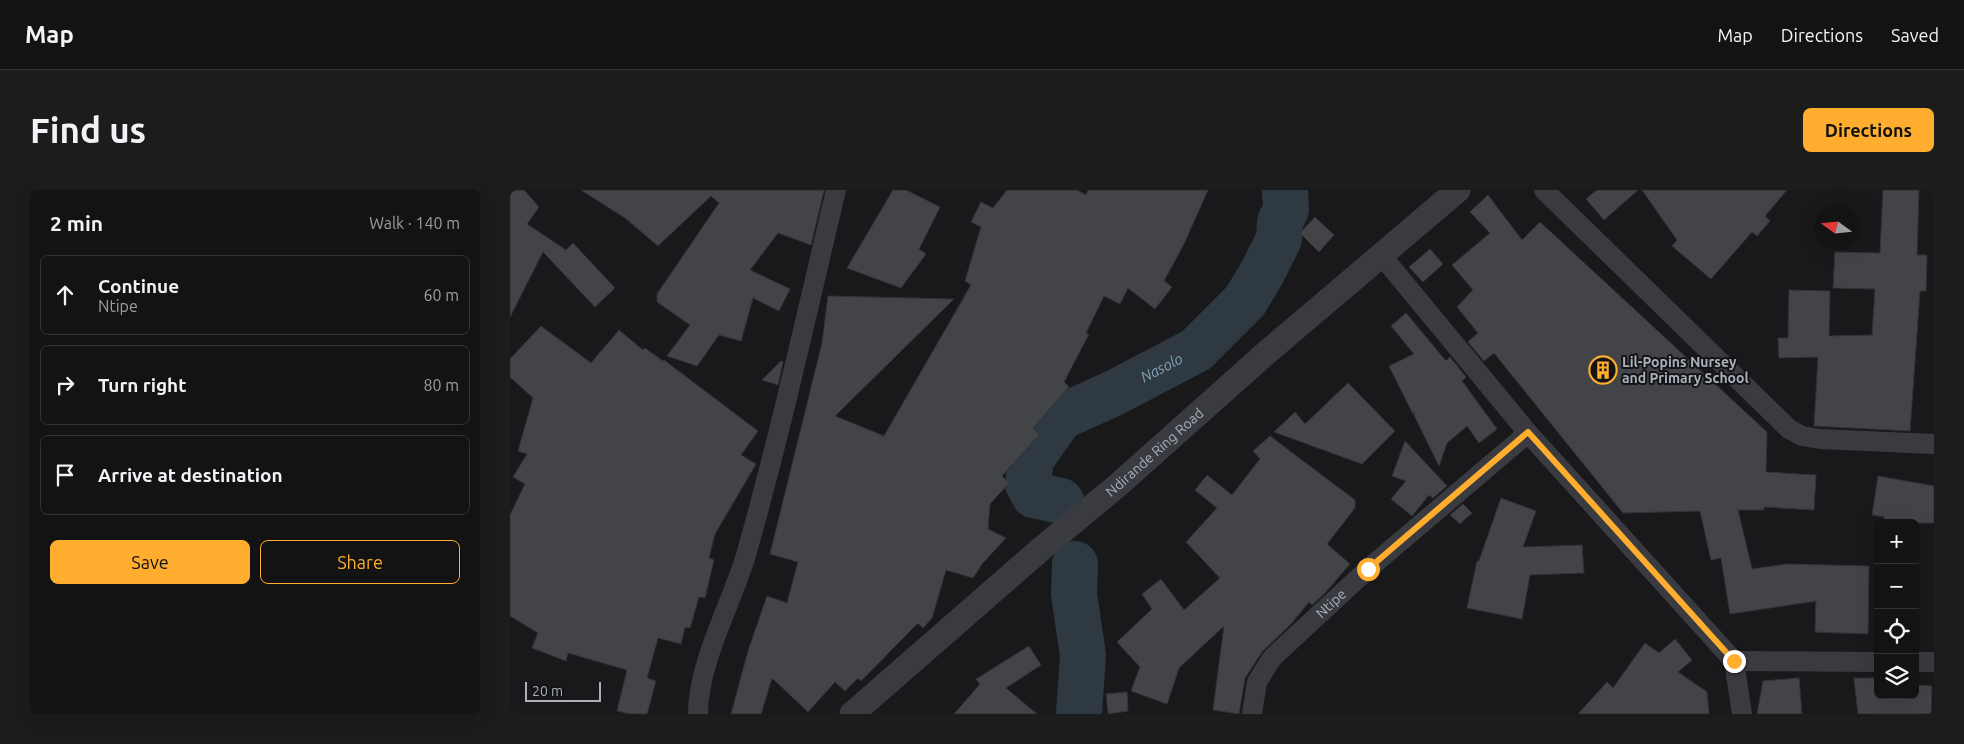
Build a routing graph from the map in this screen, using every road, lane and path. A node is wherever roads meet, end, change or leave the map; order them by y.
1 (836, 190) edge
2 (1458, 190) edge
3 (1544, 190) edge
4 (1381, 255) junction
5 (1528, 432) junction
6 (1934, 444) edge
7 (1734, 661) junction
8 (1874, 662) edge
9 (1919, 662) edge
10 (1934, 662) edge
11 (698, 714) edge
12 (852, 714) edge
13 (1252, 714) edge
14 (1742, 714) edge

1 - 11 street
2 - 4 street, Ndirande Ring Road
3 - 6 street
4 - 5 street
4 - 12 street, Ndirande Ring Road
5 - 7 street
5 - 13 street, Ntipe
7 - 8 street
7 - 14 street
9 - 10 street

